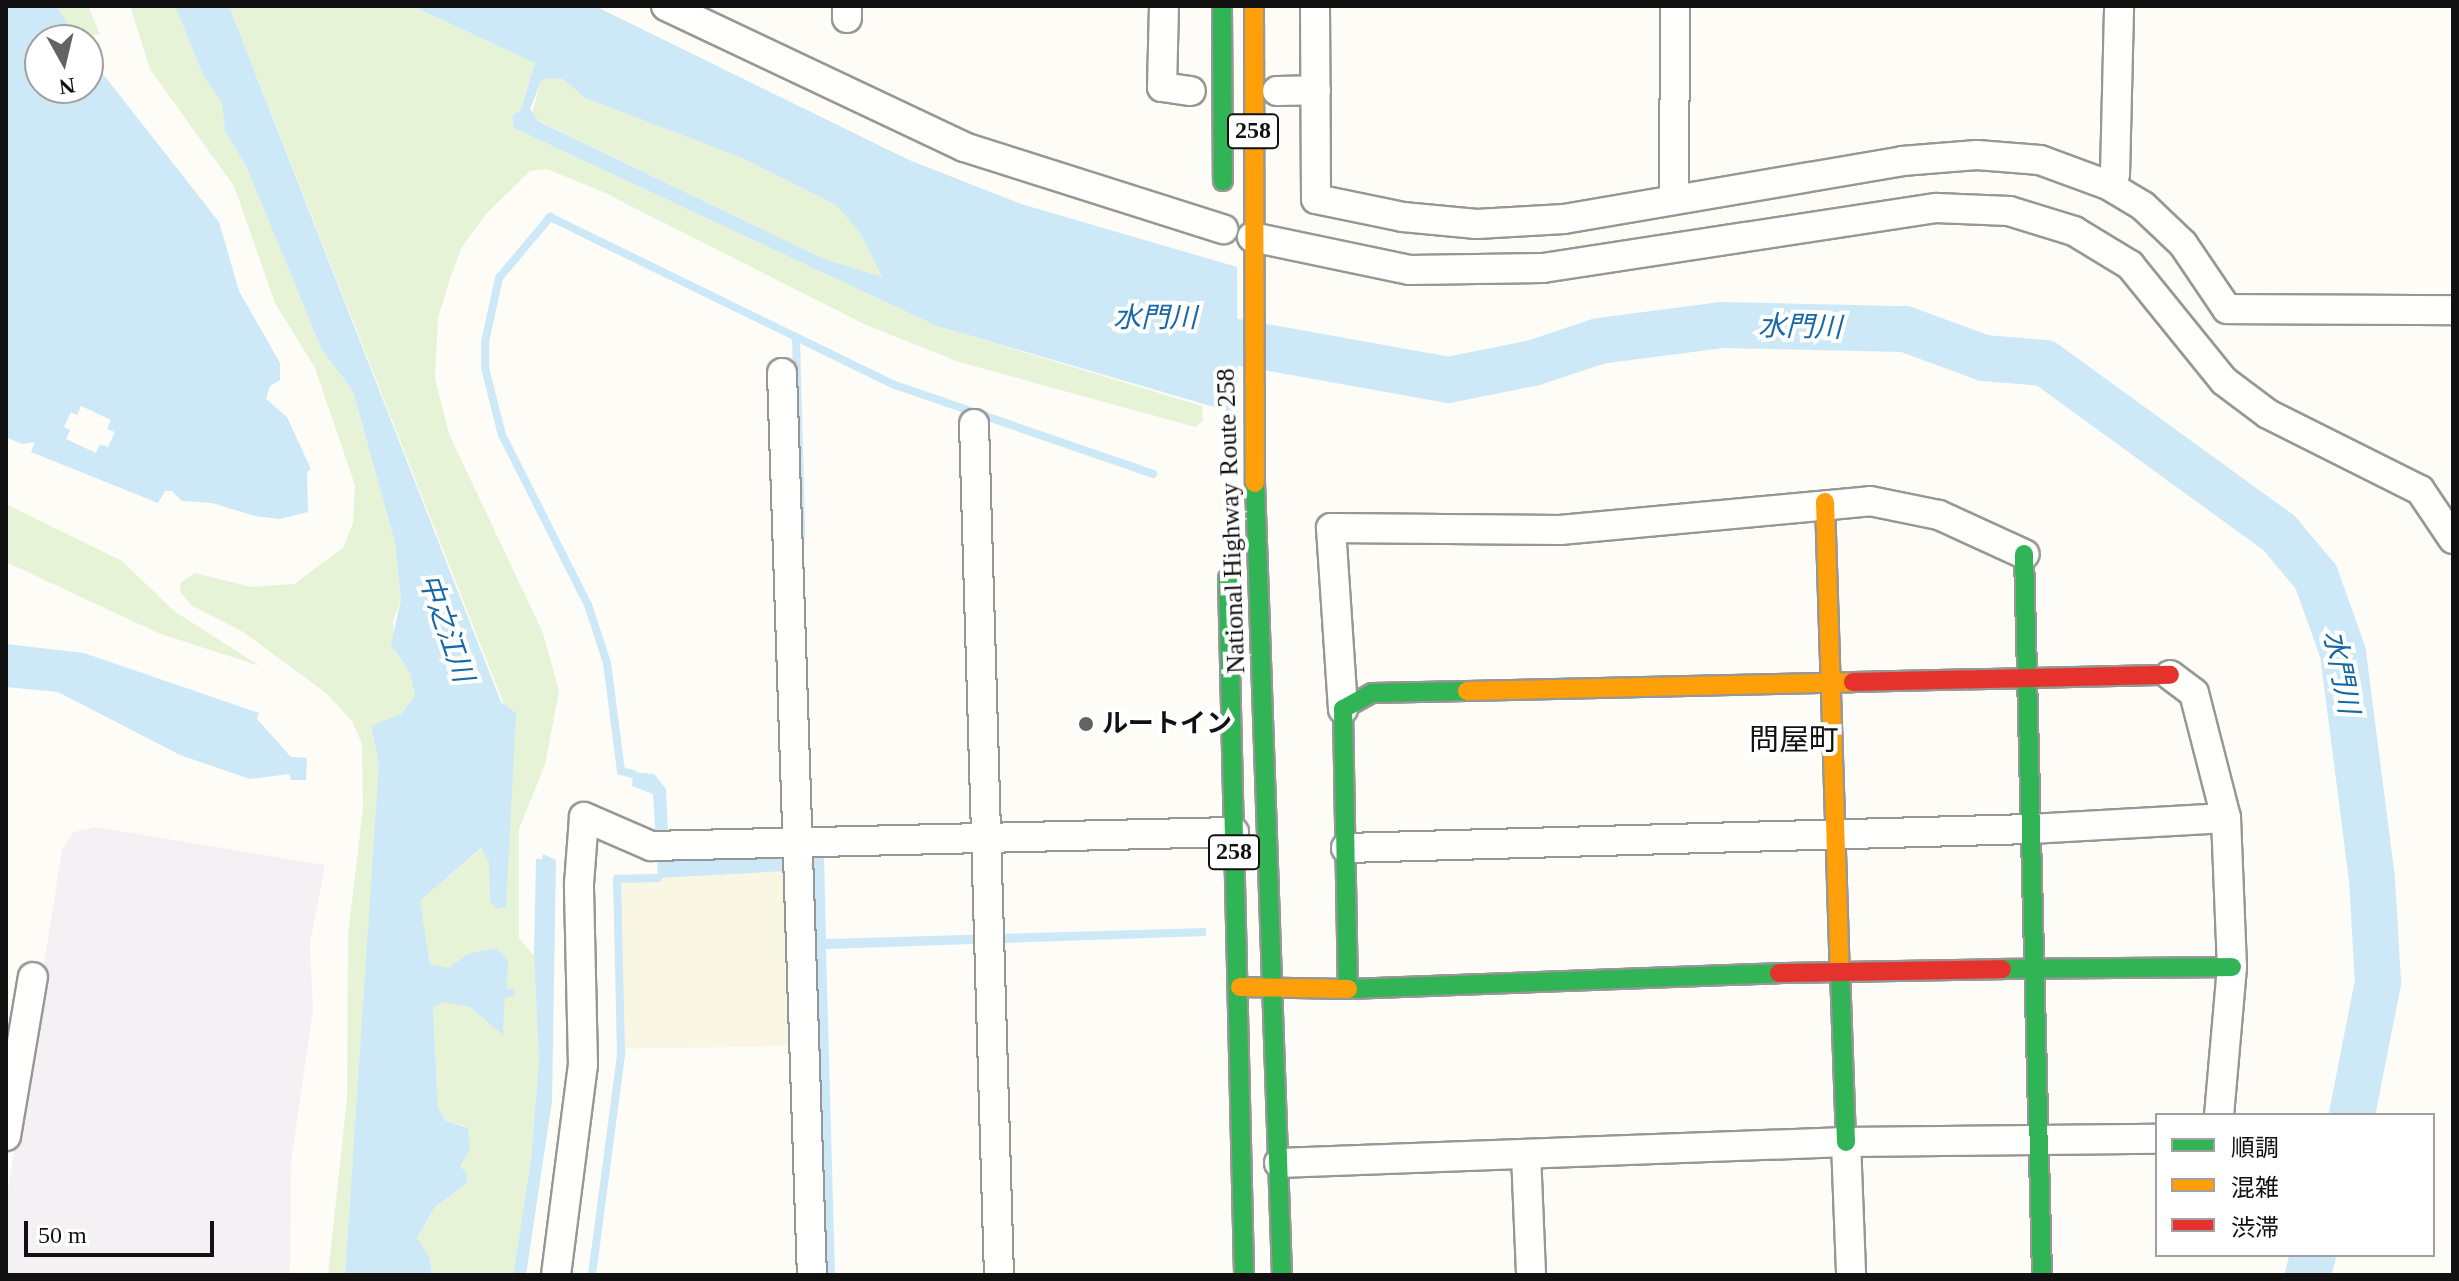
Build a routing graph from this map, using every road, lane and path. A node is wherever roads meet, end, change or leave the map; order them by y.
1 (666, 6) edge
2 (1164, 6) edge
3 (1222, 6) edge
4 (1254, 6) edge
5 (1315, 6) edge
6 (1675, 6) edge
7 (2119, 6) edge
8 (1316, 90) junction
9 (1191, 91) dead end
10 (1277, 91) dead end
11 (2108, 185) junction
12 (1674, 199) junction
13 (1223, 222) joint
14 (1252, 246) junction
15 (2453, 310) edge
16 (782, 373) dead end
17 (974, 424) dead end
18 (1825, 502) junction
19 (2453, 539) edge
20 (1227, 553) dead end
21 (2024, 554) joint
22 (2170, 675) joint
23 (2027, 677) junction
24 (1831, 682) junction
25 (1343, 709) junction
26 (2226, 818) junction
27 (2031, 829) junction
28 (1234, 832) junction
29 (1836, 835) junction
30 (984, 836) junction
31 (1346, 848) junction
32 (798, 858) junction
33 (2232, 967) junction
34 (1841, 971) junction
35 (2034, 972) junction
36 (33, 977) dead end
37 (1237, 987) junction
38 (1273, 988) junction
39 (1348, 989) junction
40 (2219, 1113) edge
41 (6, 1136) edge
42 (2155, 1139) edge
43 (1846, 1142) junction
44 (2039, 1142) junction
45 (1526, 1154) junction
46 (1279, 1163) junction
47 (556, 1275) edge
48 (812, 1275) edge
49 (999, 1275) edge
50 (1244, 1275) edge
51 (1282, 1275) edge
52 (1531, 1275) edge
53 (1851, 1275) edge
54 (2042, 1275) edge

1 - 13 street
2 - 9 street
3 - 13 main road, 258
4 - 14 main road, National Highway Route 258 / 258
5 - 8 street
6 - 12 street
7 - 11 street
8 - 10 street
8 - 12 street
11 - 12 street
11 - 15 street
14 - 19 street
14 - 38 main road, National Highway Route 258 / 258
16 - 32 street
17 - 30 street
18 - 21 street
18 - 24 main road
18 - 25 street
20 - 28 main road, National Highway Route 258 / 258
21 - 23 main road
22 - 23 main road
22 - 26 street
23 - 24 main road
23 - 27 main road
24 - 25 main road
24 - 29 main road
25 - 31 main road
26 - 27 street
26 - 33 street
27 - 29 street
27 - 35 main road
28 - 30 street
28 - 37 main road, National Highway Route 258 / 258
29 - 31 street
29 - 34 main road
30 - 32 street
30 - 49 street
31 - 39 main road
32 - 47 street
32 - 48 street
33 - 35 main road
33 - 40 street
34 - 35 main road
34 - 39 main road
34 - 43 main road
35 - 44 main road
36 - 41 street
37 - 38 main road
37 - 50 main road, National Highway Route 258 / 258
38 - 39 main road
38 - 46 main road, National Highway Route 258 / 258
42 - 44 street
43 - 44 street
43 - 45 street
43 - 53 street
44 - 54 main road
45 - 46 street
45 - 52 street
46 - 51 main road, National Highway Route 258 / 258

